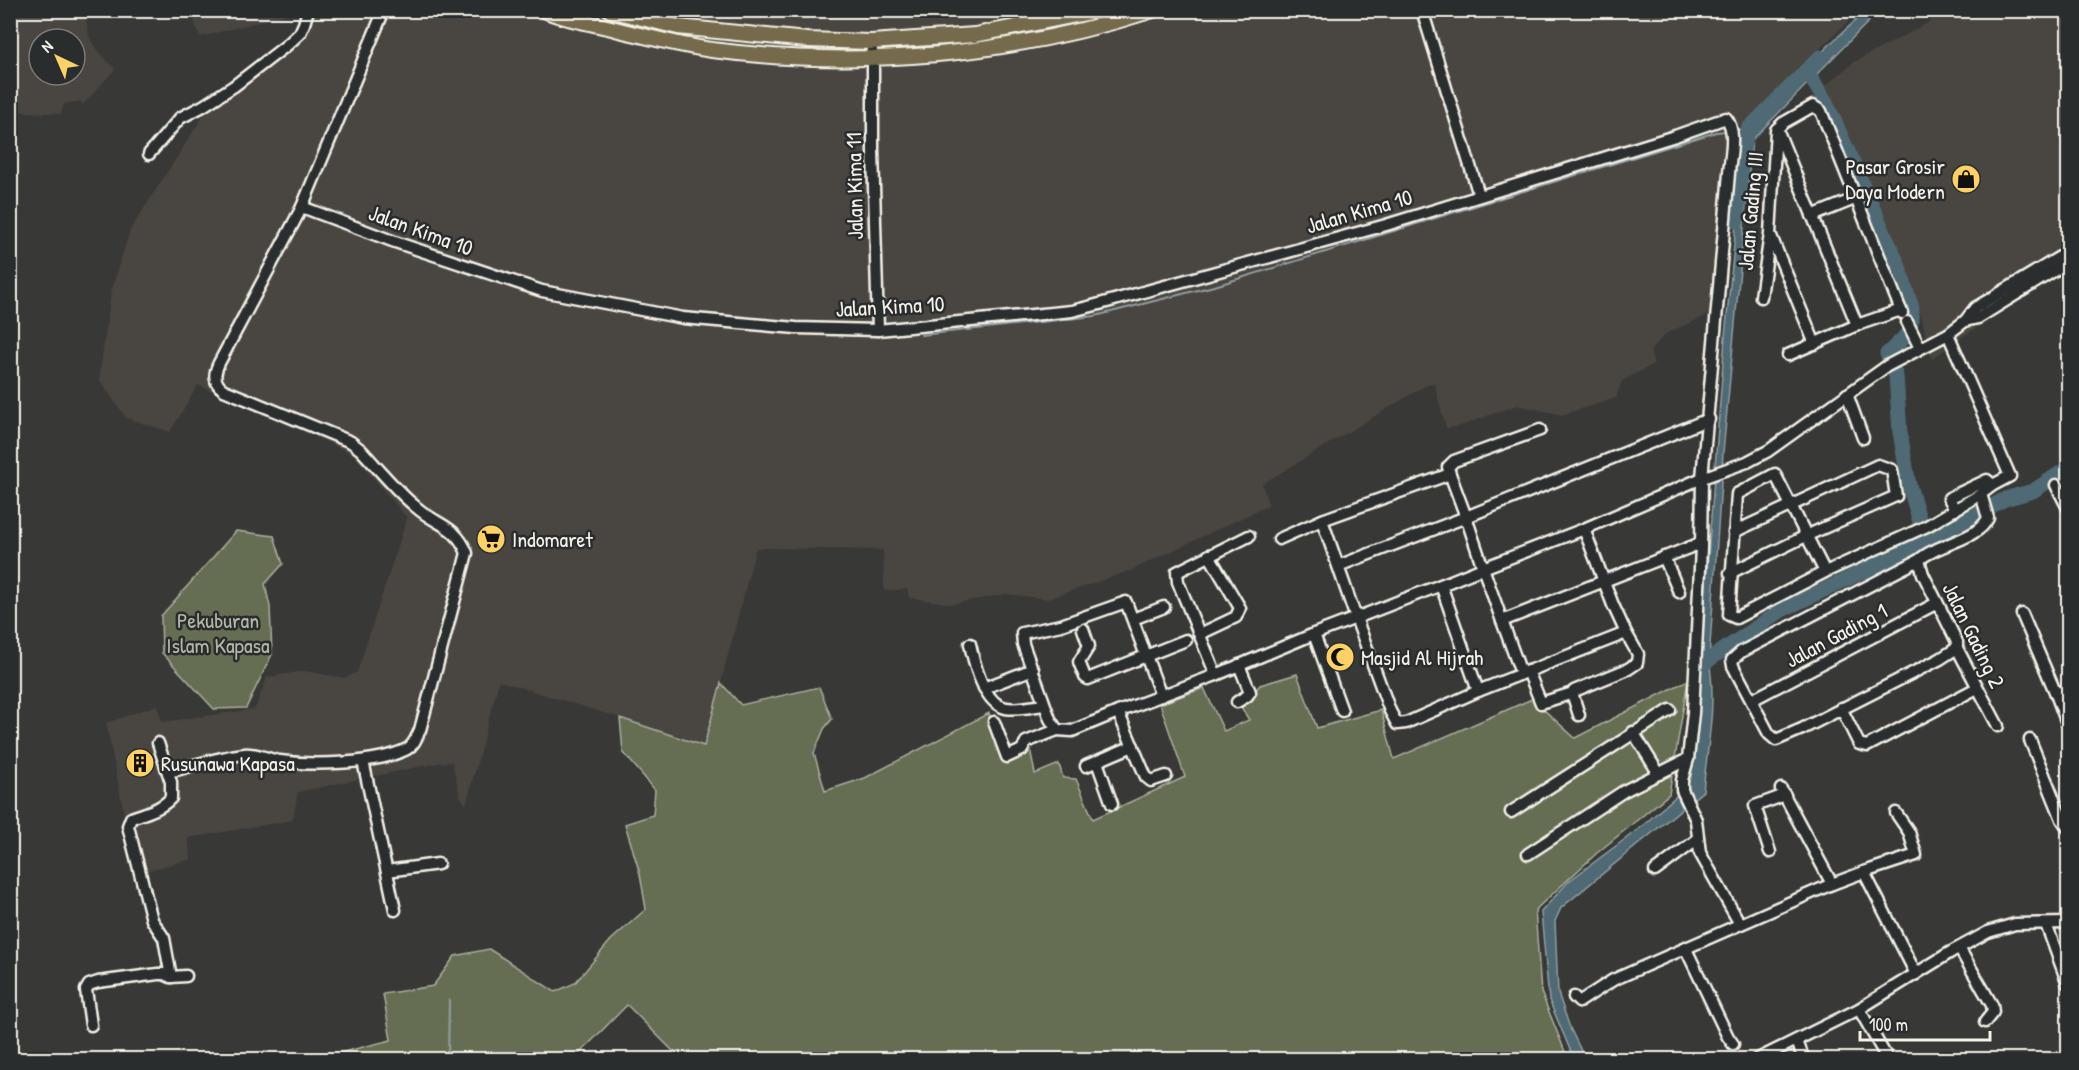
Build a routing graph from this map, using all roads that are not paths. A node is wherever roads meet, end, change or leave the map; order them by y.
1 (308, 10) edge
2 (384, 10) edge
3 (544, 10) edge
4 (610, 10) edge
5 (1101, 10) edge
6 (1153, 10) edge
7 (1422, 10) edge
8 (871, 42) junction
9 (873, 59) junction
10 (1777, 129) junction
11 (149, 154) dead end
12 (1479, 195) junction
13 (1857, 198) junction
14 (302, 207) junction
15 (1812, 216) junction
16 (1770, 234) junction
17 (2068, 252) edge
18 (2068, 262) edge
19 (1761, 297) dead end
20 (1903, 315) junction
21 (1965, 321) junction
22 (1857, 326) junction
23 (878, 330) junction
24 (1948, 334) junction
25 (1815, 344) junction
26 (1920, 348) junction
27 (1788, 355) dead end
28 (1847, 394) junction
29 (1709, 419) junction
30 (1540, 430) dead end
31 (1863, 438) dead end
32 (1450, 474) junction
33 (1707, 477) junction
34 (1993, 485) junction
35 (2056, 485) dead end
36 (1983, 497) junction
37 (1792, 505) junction
38 (2068, 508) edge
39 (1955, 510) junction
40 (1466, 518) junction
41 (1322, 520) junction
42 (1584, 529) junction
43 (1734, 532) junction
44 (1808, 535) junction
45 (1249, 536) dead end
46 (1279, 538) dead end
47 (1701, 543) junction
48 (1209, 555) junction
49 (1664, 557) junction
50 (1919, 560) junction
51 (1338, 566) junction
52 (1484, 568) junction
53 (1825, 572) junction
54 (1730, 573) junction
55 (1604, 582) junction
56 (1441, 585) junction
57 (1679, 592) dead end
58 (1937, 603) junction
59 (1164, 608) dead end
60 (2022, 614) dead end
61 (2068, 617) edge
62 (1356, 618) junction
63 (1133, 619) junction
64 (1502, 621) junction
65 (2068, 625) edge
66 (1083, 629) dead end
67 (1626, 633) junction
68 (1200, 634) junction
69 (1314, 634) junction
70 (1186, 640) dead end
71 (970, 644) dead end
72 (1957, 648) junction
73 (1146, 655) junction
74 (1239, 665) junction
75 (1033, 669) junction
76 (1524, 672) junction
77 (1216, 675) junction
78 (1977, 687) junction
79 (984, 688) junction
80 (2068, 689) edge
81 (1478, 691) junction
82 (1573, 693) junction
83 (2056, 694) junction
84 (1161, 696) junction
85 (1752, 700) junction
86 (1237, 702) dead end
87 (1044, 705) junction
88 (1841, 708) junction
89 (1670, 710) dead end
90 (1341, 711) dead end
91 (1118, 712) junction
92 (1579, 714) dead end
93 (994, 722) dead end
94 (1998, 726) dead end
95 (2068, 726) edge
96 (1057, 730) junction
97 (1633, 732) junction
98 (2030, 740) dead end
99 (158, 743) dead end
100 (1133, 746) junction
101 (1688, 759) junction
102 (363, 761) junction
103 (168, 772) junction
104 (1659, 774) junction
105 (1166, 776) dead end
106 (1112, 804) dead end
107 (1511, 812) dead end
108 (1896, 813) dead end
109 (2068, 828) edge
110 (1698, 839) junction
111 (1770, 852) dead end
112 (1528, 854) dead end
113 (438, 864) dead end
114 (387, 871) junction
115 (1655, 871) dead end
116 (1864, 872) junction
117 (1832, 884) junction
118 (395, 910) dead end
119 (1740, 924) junction
120 (2046, 924) junction
121 (2068, 924) edge
122 (1685, 947) junction
123 (1959, 948) junction
124 (1916, 974) junction
125 (186, 976) dead end
126 (171, 977) junction
127 (2068, 984) edge
128 (1574, 997) dead end
129 (1859, 1009) junction
130 (1984, 1022) dead end
131 (91, 1025) dead end
132 (1797, 1041) junction
133 (1733, 1044) dead end
134 (1756, 1059) edge
135 (1804, 1059) edge
136 (1888, 1059) edge

1 - 11 street
2 - 14 street
3 - 9 main road
4 - 8 main road
5 - 8 main road
6 - 9 main road
7 - 12 street
8 - 9 street, Jalan Kima 11
9 - 23 street, Jalan Kima 11
10 - 13 street
10 - 15 street
10 - 16 street, Jalan Gading III
12 - 23 street, Jalan Kima 10
12 - 29 street, Jalan Kima 10
13 - 15 street
13 - 20 street
14 - 23 street, Jalan Kima 10
14 - 102 street
15 - 22 street
16 - 19 street, Jalan Gading III
16 - 25 street
17 - 21 street
18 - 21 street
20 - 22 street
20 - 26 street
21 - 24 street
22 - 25 street
24 - 26 street
24 - 34 street
25 - 27 street
26 - 28 street
28 - 31 street
28 - 33 street
29 - 33 street
29 - 40 street
30 - 32 street
32 - 40 street
32 - 41 street
33 - 42 street
33 - 47 street
34 - 36 street
34 - 39 street
35 - 38 street
36 - 39 street
36 - 50 street
37 - 43 street
37 - 43 street
37 - 44 street
37 - 44 street
39 - 53 street
40 - 51 street
40 - 52 street
41 - 46 street
41 - 51 street
42 - 52 street
42 - 55 street
43 - 54 street
44 - 53 street
44 - 54 street
45 - 48 street
47 - 49 street
47 - 101 street
48 - 68 street
48 - 68 street
49 - 55 street
49 - 57 street
50 - 58 street, Jalan Gading 2
50 - 85 street
51 - 62 street
52 - 56 street
52 - 64 street
53 - 54 street
55 - 64 street
55 - 67 street
56 - 62 street
56 - 81 street
58 - 72 street, Jalan Gading 2
58 - 85 street, Jalan Gading 1
59 - 63 street
60 - 83 street
61 - 65 street
62 - 69 street
62 - 81 street
63 - 73 street
63 - 75 street
64 - 76 street
66 - 73 street
67 - 76 street
67 - 82 street
68 - 77 street
69 - 74 street
69 - 90 street
70 - 73 street
71 - 79 street
72 - 78 street, Jalan Gading 2
72 - 88 street
73 - 84 street
74 - 77 street
74 - 86 street
75 - 79 street
75 - 87 street
76 - 81 street
76 - 82 street
77 - 84 street
78 - 88 street
78 - 94 street, Jalan Gading 2
79 - 87 street
80 - 83 street
82 - 92 street
83 - 95 street
84 - 91 street
85 - 88 street
87 - 96 street
89 - 97 street
91 - 96 street
91 - 100 street
93 - 96 street
97 - 104 street
97 - 107 street
98 - 109 street
99 - 103 street
100 - 105 street
100 - 106 street
101 - 104 street
101 - 110 street
102 - 103 street
102 - 114 street
103 - 126 street
104 - 112 street
108 - 116 street
110 - 115 street
110 - 119 street
111 - 117 street
113 - 114 street
114 - 118 street
116 - 117 street
116 - 124 street
117 - 119 street
119 - 122 street
120 - 121 street
120 - 123 street
120 - 127 street
122 - 128 street
122 - 133 street
123 - 124 street
123 - 130 street
124 - 129 street
125 - 126 street
126 - 131 street
129 - 132 street
129 - 136 street
132 - 134 street
132 - 135 street

